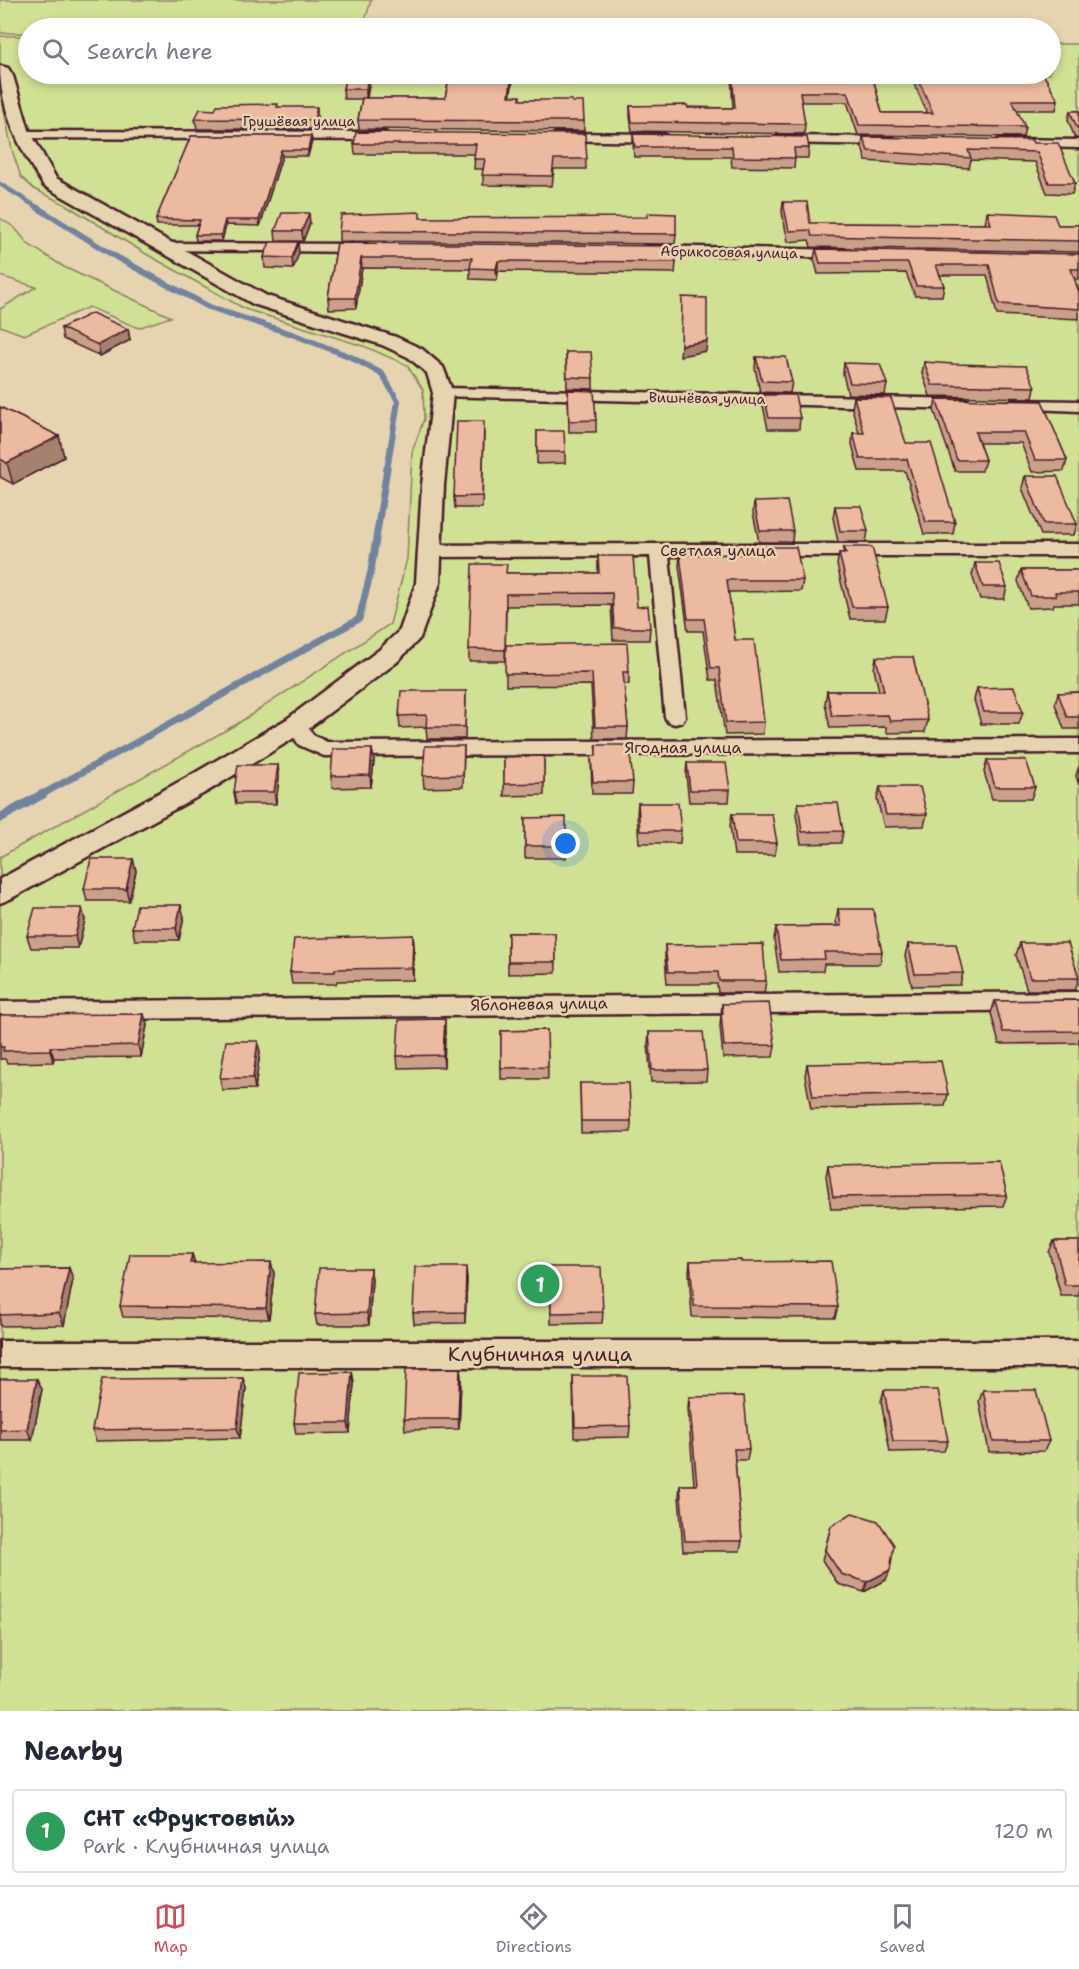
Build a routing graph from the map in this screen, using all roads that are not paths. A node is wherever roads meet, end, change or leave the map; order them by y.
1 (0, 71) edge
2 (23, 135) junction
3 (402, 136) edge
4 (543, 136) edge
5 (674, 138) edge
6 (769, 140) edge
7 (900, 141) edge
8 (984, 142) edge
9 (1079, 144) edge
10 (164, 247) junction
11 (387, 248) edge
12 (633, 250) edge
13 (856, 254) edge
14 (443, 393) junction
15 (1079, 406) edge
16 (659, 550) junction
17 (1079, 550) edge
18 (429, 551) junction
19 (675, 717) dead end
20 (296, 725) junction
21 (1079, 746) edge
22 (0, 892) edge
23 (1079, 1001) edge
24 (0, 1011) edge
25 (0, 1354) edge
26 (1079, 1354) edge

1 - 2 street
2 - 3 street, Грушёвая улица
2 - 10 street
4 - 5 street
6 - 7 street
8 - 9 street
10 - 11 street
10 - 14 street
12 - 13 street, Абрикосовая улица
14 - 15 street, Вишнёвая улица
14 - 18 street
16 - 17 street, Светлая улица
16 - 18 street, Светлая улица
16 - 19 street
18 - 20 street
20 - 21 street, Ягодная улица
20 - 22 street
23 - 24 street, Яблоневая улица
25 - 26 street, Клубничная улица

